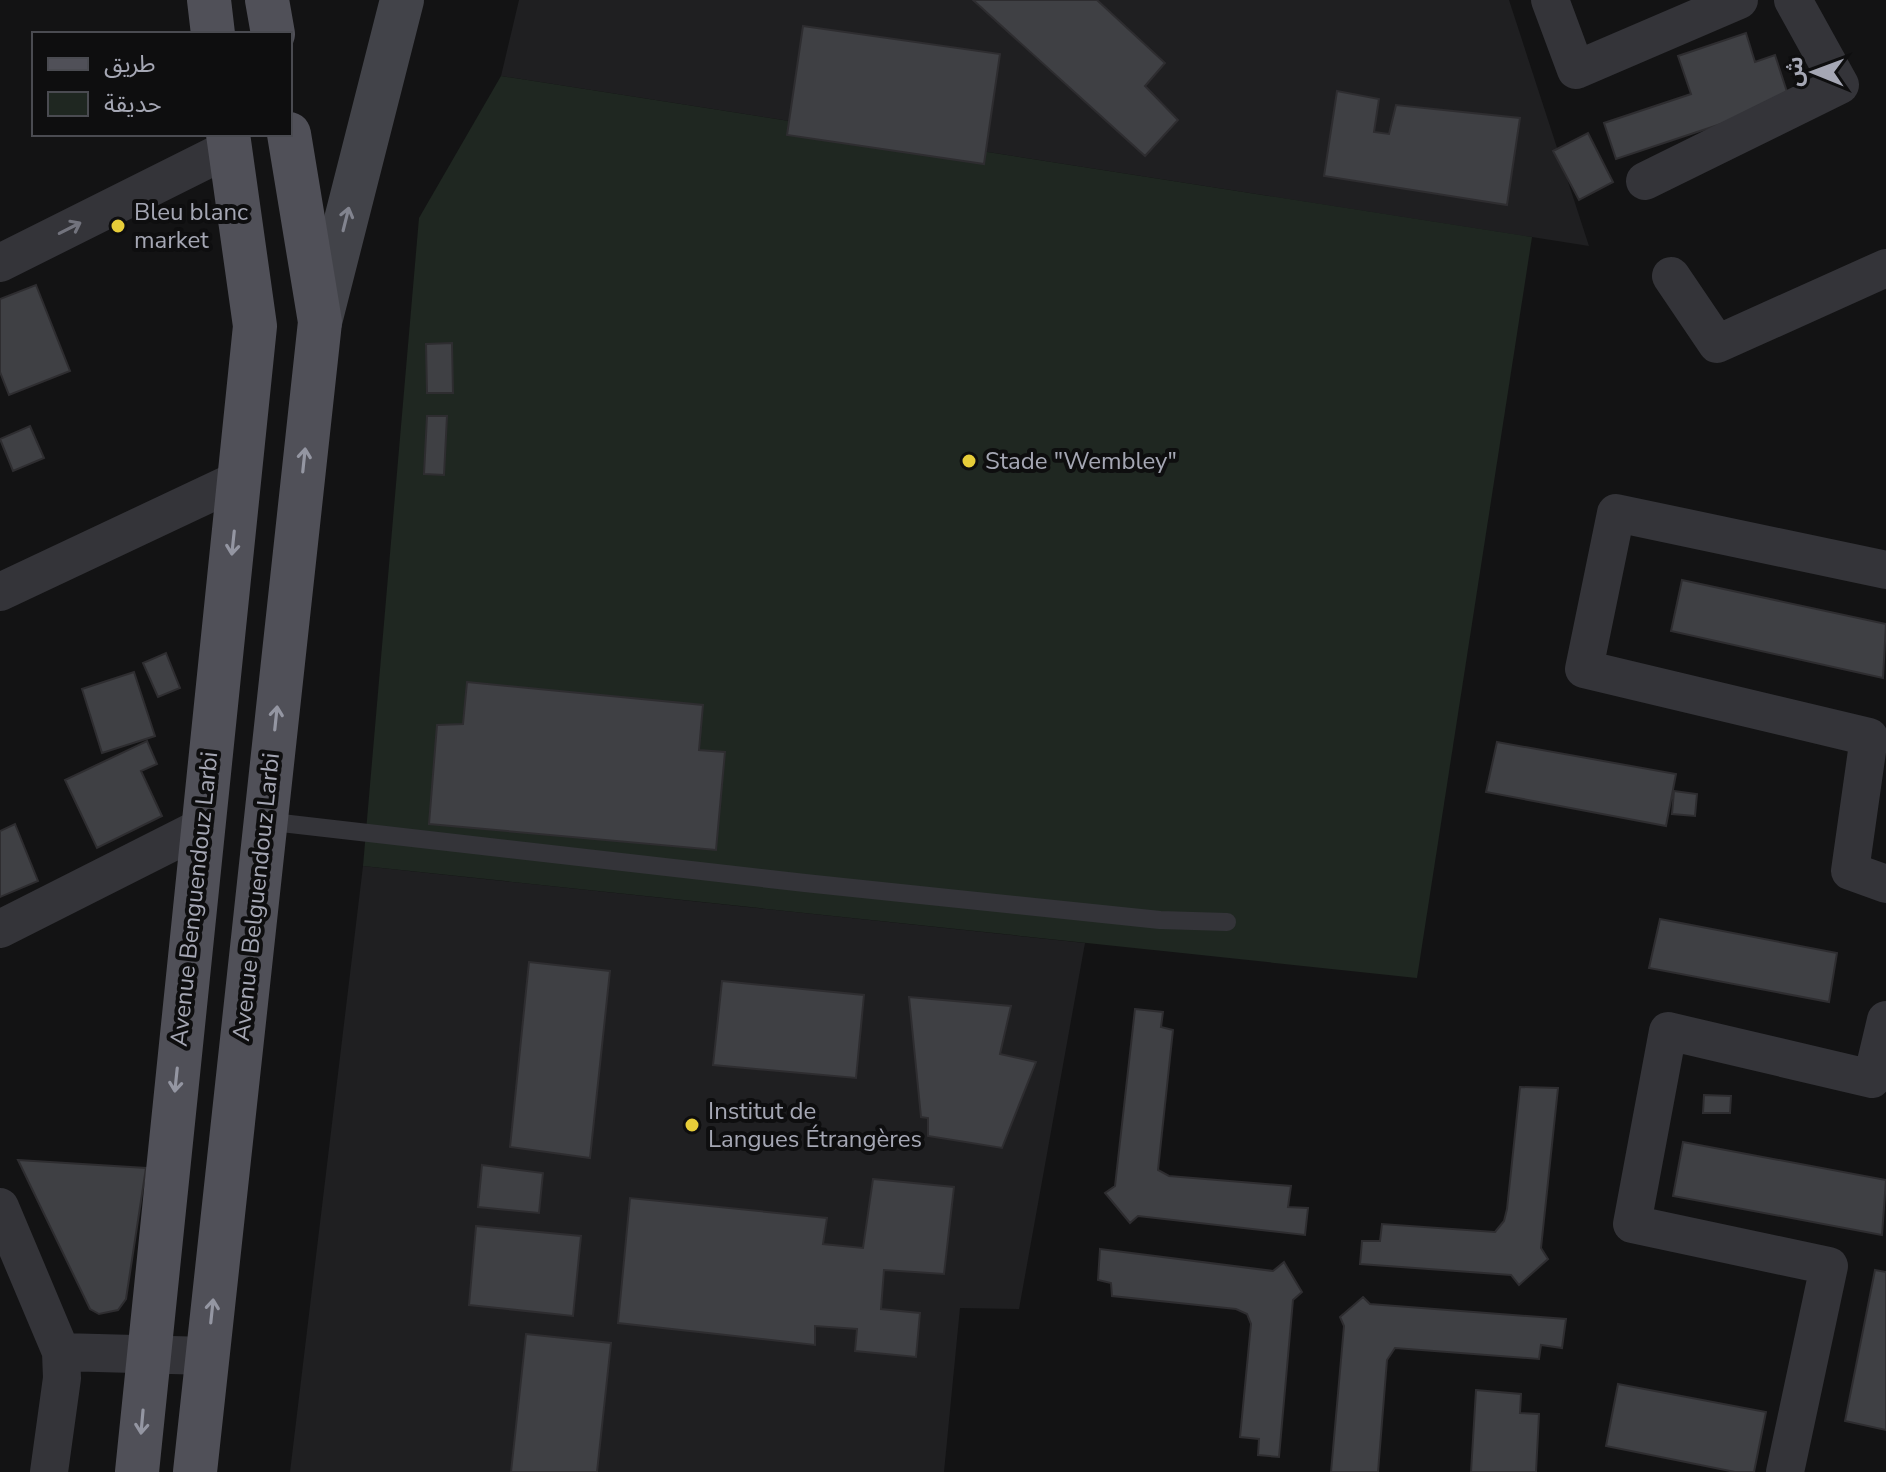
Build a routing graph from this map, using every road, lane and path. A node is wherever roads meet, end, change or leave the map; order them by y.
1 (209, 0) edge
2 (267, 0) edge
3 (402, 0) edge
4 (1550, 0) edge
5 (1793, 0) edge
6 (1731, 1) edge
7 (213, 32) edge
8 (273, 32) edge
9 (289, 136) edge
10 (229, 141) edge
11 (1645, 181) dead end
12 (0, 263) edge
13 (1886, 268) edge
14 (1671, 276) dead end
15 (320, 322) junction
16 (240, 479) junction
17 (1886, 570) edge
18 (0, 592) edge
19 (264, 821) junction
20 (200, 828) junction
21 (1886, 884) edge
22 (1227, 922) dead end
23 (0, 929) edge
24 (1886, 1020) edge
25 (5, 1231) edge
26 (61, 1352) junction
27 (149, 1352) junction
28 (208, 1356) junction
29 (49, 1472) edge
30 (137, 1472) edge
31 (195, 1472) edge
32 (1785, 1472) edge

1 - 7 main road
2 - 8 main road
15 -> 3 street
4 - 6 street
5 - 11 street
9 - 15 main road, Avenue Belguendouz Larbi
12 -> 10 street
10 - 16 main road, Avenue Benguendouz Larbi
13 - 14 street
19 -> 15 main road, Avenue Belguendouz Larbi
16 - 18 street
16 -> 20 main road, Avenue Benguendouz Larbi
17 - 21 street
19 - 22 lane
28 -> 19 main road, Avenue Belguendouz Larbi
20 - 23 street
20 -> 27 main road, Avenue Benguendouz Larbi
24 - 32 street
25 - 26 street
26 - 27 street
26 - 29 street
27 - 28 street
27 -> 30 main road, Avenue Benguendouz Larbi
28 - 31 main road, Avenue Belguendouz Larbi

